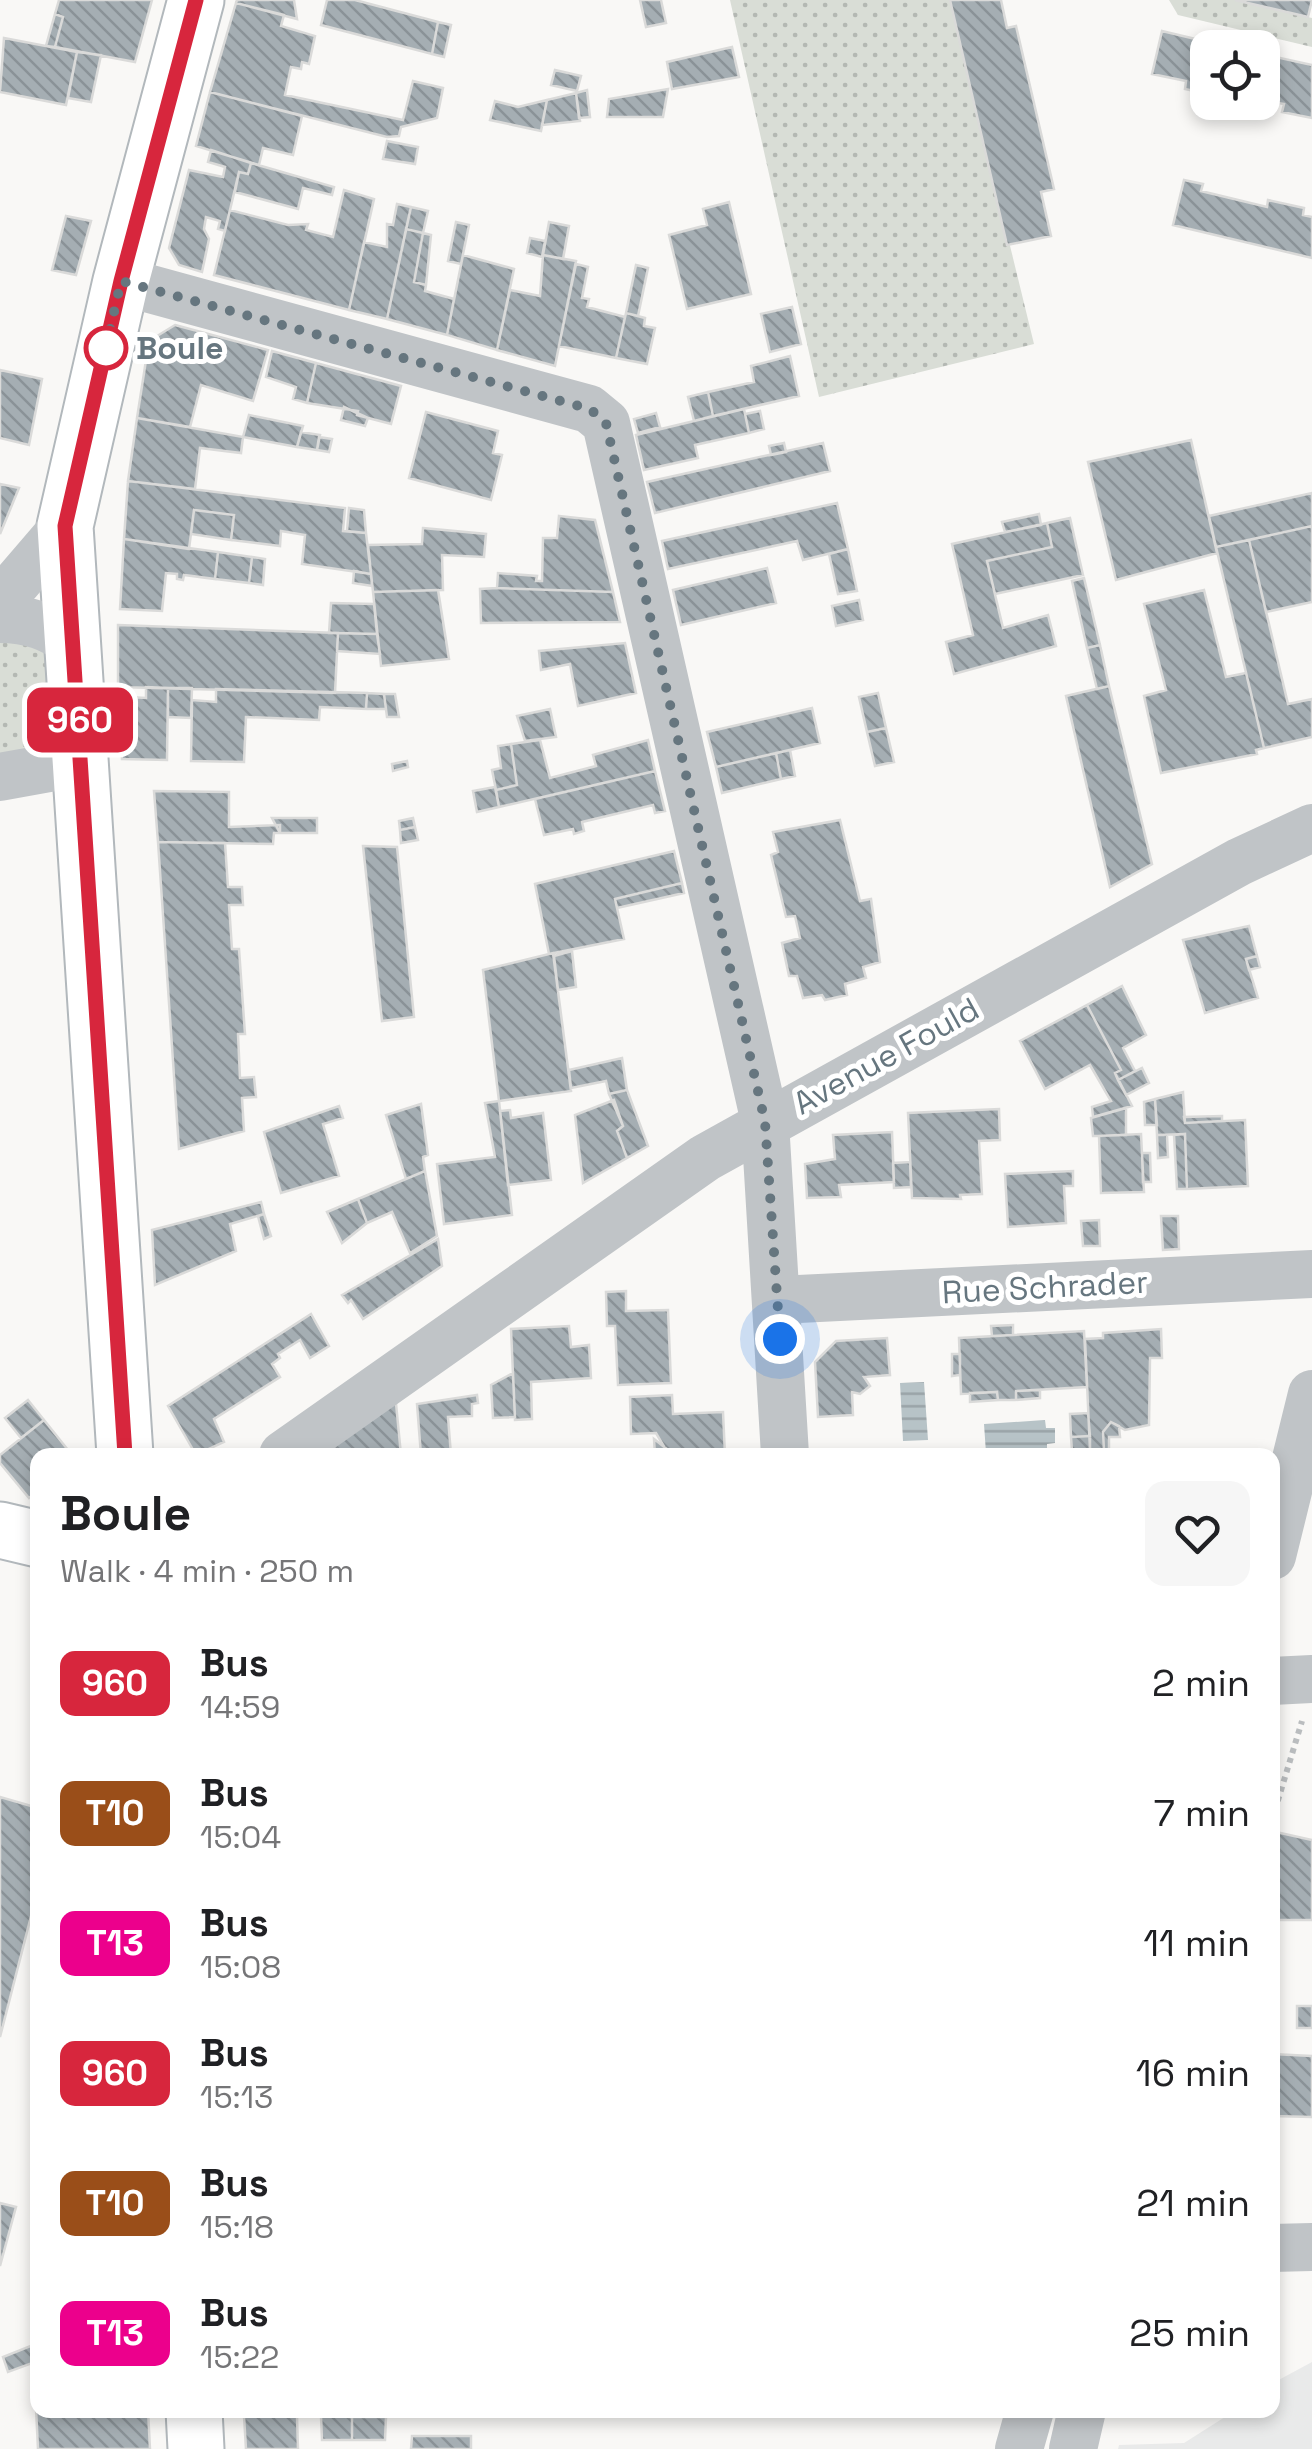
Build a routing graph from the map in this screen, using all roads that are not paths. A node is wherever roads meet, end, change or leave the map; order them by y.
1 (196, 0) edge
2 (121, 281) junction
3 (65, 526) junction
4 (0, 602) edge
5 (0, 619) edge
6 (74, 644) junction
7 (83, 762) junction
8 (0, 778) edge
9 (1312, 828) edge
10 (765, 1122) junction
11 (1312, 1274) edge
12 (778, 1300) junction
13 (1312, 1394) edge
14 (125, 1448) edge
15 (293, 1448) edge
16 (785, 1448) edge
17 (1280, 1524) edge
18 (0, 1530) edge
19 (30, 1537) edge
20 (1312, 2247) edge
21 (1280, 2248) edge
22 (194, 2418) edge
23 (1028, 2418) edge
24 (1080, 2418) edge
25 (196, 2449) edge
26 (1019, 2449) edge
27 (1072, 2449) edge

1 - 2 main road
2 - 3 main road
2 - 10 street
3 - 4 street
3 - 6 main road
5 - 6 street
6 - 7 main road
7 - 8 street
7 - 14 main road
9 - 10 street, Avenue Fould
10 - 12 street
10 - 15 street, Avenue Fould
11 - 12 street, Rue Schrader
12 - 16 street
13 - 17 street
18 - 19 main road
20 - 21 street
22 - 25 main road
23 - 26 street
24 - 27 street

